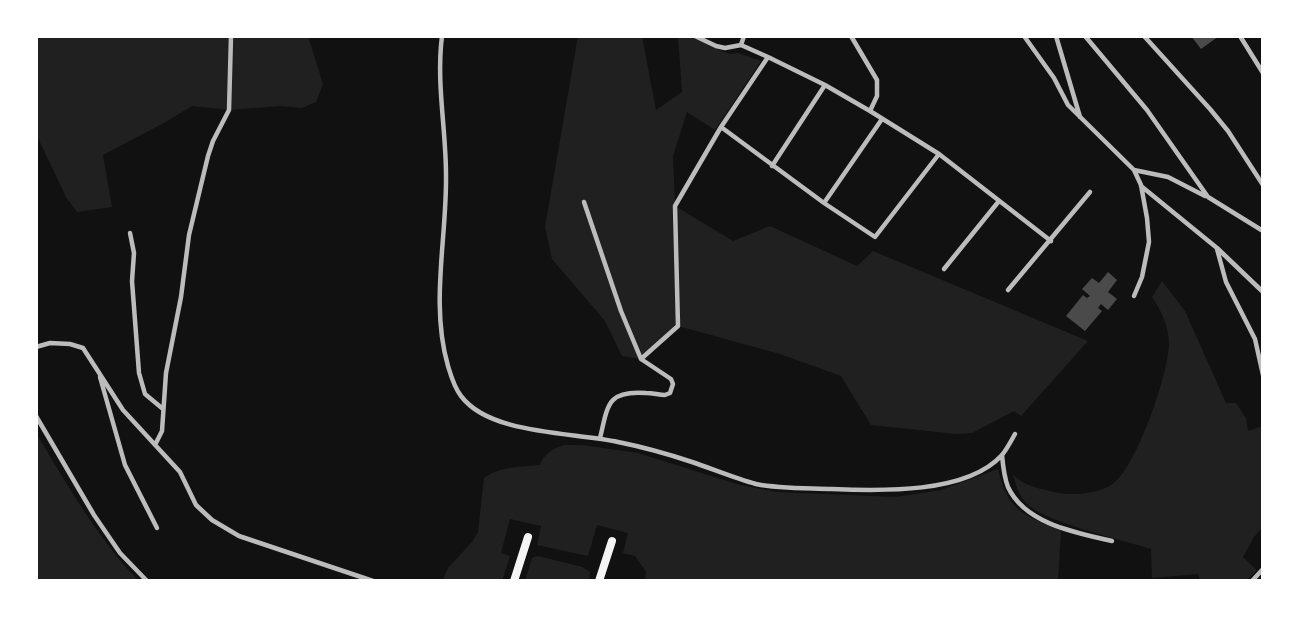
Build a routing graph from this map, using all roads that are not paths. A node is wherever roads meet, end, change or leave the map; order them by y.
1 (231, 36) edge
2 (442, 36) edge
3 (695, 36) edge
4 (744, 36) edge
5 (851, 36) edge
6 (1023, 36) edge
7 (1056, 36) edge
8 (1085, 36) edge
9 (1144, 36) edge
10 (1240, 36) edge
11 (741, 45) junction
12 (768, 57) junction
13 (1263, 73) edge
14 (825, 85) junction
15 (870, 111) junction
16 (1080, 118) junction
17 (882, 119) junction
18 (721, 128) junction
19 (939, 154) junction
20 (772, 166) junction
21 (1134, 170) junction
22 (1141, 185) junction
23 (1263, 185) edge
24 (1090, 192) dead end
25 (1208, 197) junction
26 (999, 201) junction
27 (584, 202) dead end
28 (824, 203) junction
29 (1263, 231) edge
30 (130, 233) dead end
31 (1051, 241) junction
32 (1217, 248) junction
33 (944, 269) dead end
34 (1008, 290) dead end
35 (1263, 292) edge
36 (1134, 296) dead end
37 (36, 347) edge
38 (641, 359) junction
39 (100, 373) junction
40 (1263, 375) edge
41 (163, 409) junction
42 (36, 416) edge
43 (1015, 434) dead end
44 (600, 438) junction
45 (155, 445) junction
46 (1002, 455) junction
47 (157, 528) dead end
48 (528, 537) dead end
49 (612, 541) dead end
50 (1112, 541) dead end
51 (1263, 569) edge
52 (147, 581) edge
53 (373, 581) edge
54 (514, 581) edge
55 (599, 581) edge
56 (1252, 581) edge

1 - 41 street
2 - 44 street
3 - 11 street
4 - 11 street
5 - 15 street
6 - 16 street
7 - 16 street
8 - 25 street
9 - 23 street
10 - 13 street
11 - 12 street
12 - 14 street
12 - 18 street
14 - 15 street
14 - 20 street
15 - 17 street
16 - 21 street
17 - 19 street
17 - 28 street
18 - 20 street
18 - 38 street
19 - 26 street
19 - 28 street
20 - 28 street
21 - 22 street
21 - 25 street
22 - 32 street
22 - 36 street
24 - 31 street
25 - 29 street
26 - 31 street
26 - 33 street
27 - 38 street
30 - 41 street
31 - 34 street
32 - 35 street
32 - 40 street
37 - 39 street
38 - 44 street
39 - 45 street
39 - 47 street
41 - 45 street
42 - 52 street
43 - 46 street
44 - 46 street
45 - 53 street
46 - 50 street
48 - 54 highway
49 - 55 highway
51 - 56 street

